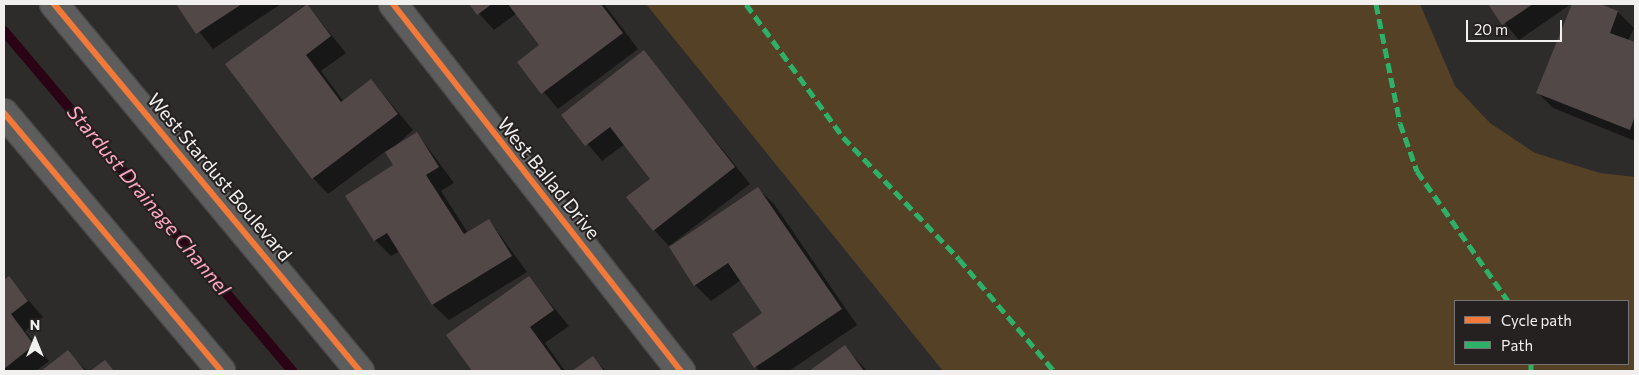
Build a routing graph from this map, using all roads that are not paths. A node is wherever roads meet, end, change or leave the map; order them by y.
1 (54, 4) edge
2 (393, 4) edge
3 (4, 113) edge
4 (221, 371) edge
5 (360, 371) edge
6 (682, 371) edge

1 - 5 street, West Stardust Boulevard
2 - 6 street, West Ballad Drive
3 - 4 street

